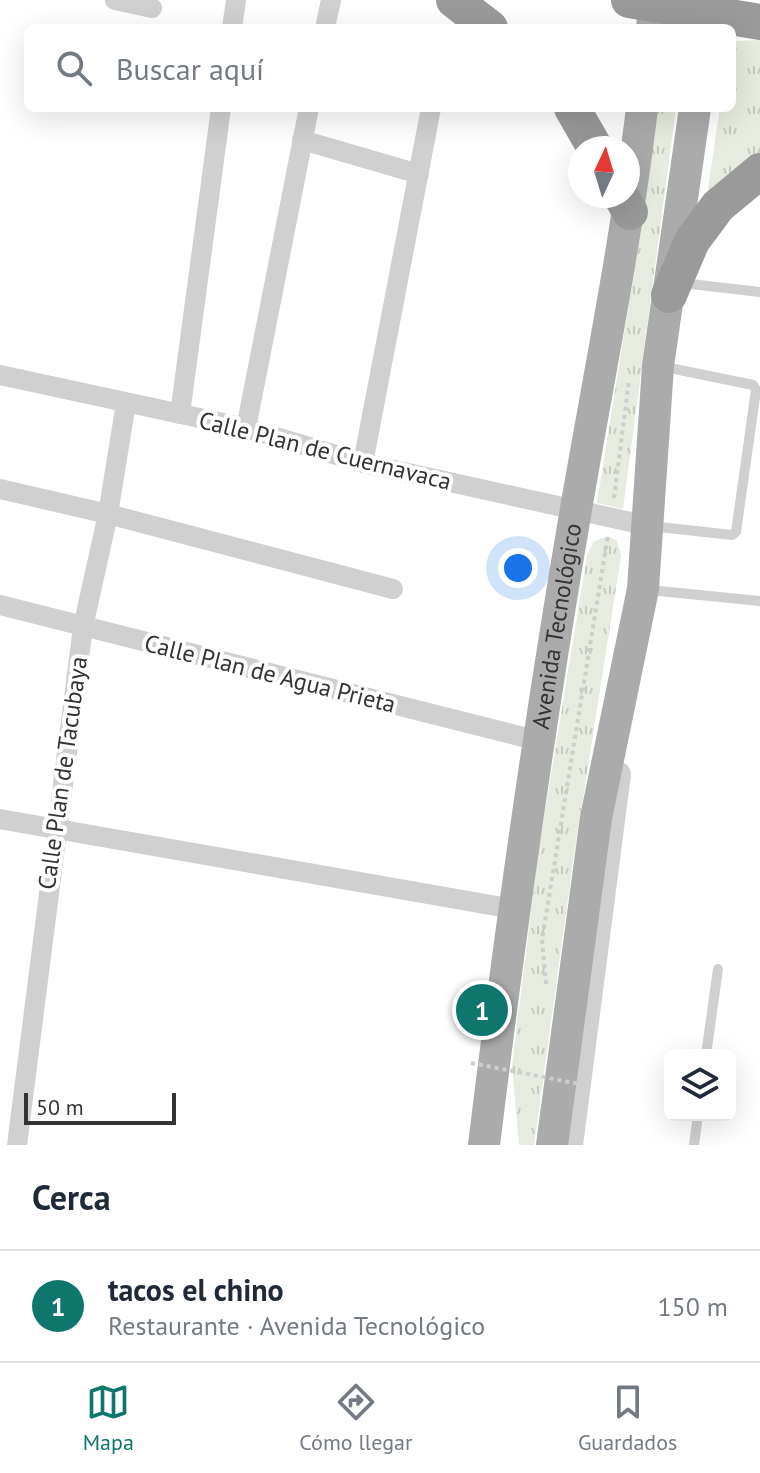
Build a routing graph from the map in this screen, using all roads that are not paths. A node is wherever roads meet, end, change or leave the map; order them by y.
1 (115, 0) edge
2 (236, 0) edge
3 (331, 0) edge
4 (454, 0) edge
5 (152, 8) dead end
6 (647, 8) edge
7 (707, 14) edge
8 (760, 22) edge
9 (233, 24) edge
10 (326, 24) edge
11 (485, 24) edge
12 (220, 112) edge
13 (308, 112) edge
14 (430, 112) edge
15 (574, 112) edge
16 (641, 112) edge
17 (695, 112) edge
18 (588, 136) edge
19 (637, 136) edge
20 (302, 140) junction
21 (760, 171) edge
22 (419, 174) junction
23 (625, 208) edge
24 (673, 289) junction
25 (760, 292) edge
26 (644, 371) junction
27 (0, 375) edge
28 (126, 403) junction
29 (180, 414) junction
30 (246, 428) junction
31 (363, 463) junction
32 (0, 489) edge
33 (576, 511) junction
34 (108, 514) junction
35 (649, 526) junction
36 (393, 589) dead end
37 (643, 589) junction
38 (760, 601) edge
39 (0, 605) edge
40 (83, 627) junction
41 (539, 741) junction
42 (0, 819) edge
43 (55, 827) junction
44 (514, 909) junction
45 (718, 969) dead end
46 (707, 1049) edge
47 (697, 1121) edge
48 (17, 1145) edge
49 (484, 1145) edge
50 (498, 1145) edge
51 (552, 1145) edge
52 (571, 1145) edge
53 (694, 1145) edge

1 - 5 street
2 - 9 street
3 - 10 street
4 - 11 highway
6 - 7 highway
7 - 8 highway
12 - 29 street
13 - 20 street
14 - 22 street
15 - 18 highway
16 - 19 main road, Avenida Tecnológico
17 - 24 main road
20 - 22 street
20 - 30 street
21 - 24 highway
22 - 31 street
23 - 33 main road, Avenida Tecnológico
24 - 25 lane
24 - 26 main road
26 - 35 main road
26 - 35 lane
27 - 28 street, Calle Plan de Cuernavaca
28 - 29 street, Calle Plan de Cuernavaca
28 - 34 street, Calle Plan de Tacubaya
29 - 30 street, Calle Plan de Cuernavaca
30 - 31 street, Calle Plan de Cuernavaca
31 - 33 street, Calle Plan de Cuernavaca
32 - 34 street
33 - 35 street, Calle Plan de Cuernavaca
33 - 41 main road, Avenida Tecnológico
34 - 36 street
34 - 40 street, Calle Plan de Tacubaya
35 - 37 main road
37 - 38 lane
37 - 51 main road
37 - 52 street
39 - 40 street, Calle Plan de Agua Prieta
40 - 41 street, Calle Plan de Agua Prieta
40 - 43 street, Calle Plan de Tacubaya
41 - 44 main road, Avenida Tecnológico
41 - 50 main road
42 - 43 street
43 - 44 street
43 - 48 street, Calle Plan de Tacubaya
44 - 49 main road, Avenida Tecnológico
45 - 46 lane
47 - 53 lane

